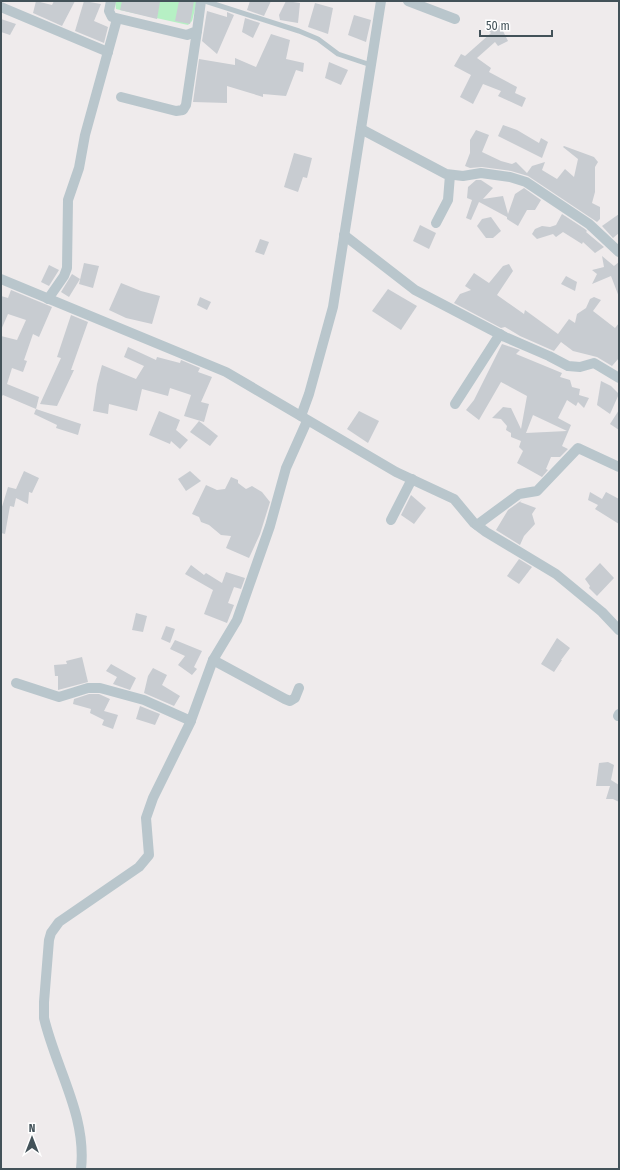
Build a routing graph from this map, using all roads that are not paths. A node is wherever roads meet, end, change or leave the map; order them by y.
1 (111, 1) edge
2 (201, 1) edge
3 (205, 1) edge
4 (381, 1) edge
5 (408, 1) edge
6 (1, 7) edge
7 (117, 18) junction
8 (455, 19) dead end
9 (197, 31) junction
10 (108, 52) junction
11 (371, 65) junction
12 (121, 97) dead end
13 (361, 129) junction
14 (450, 175) junction
15 (436, 223) dead end
16 (344, 235) junction
17 (619, 252) edge
18 (1, 280) edge
19 (48, 299) junction
20 (500, 334) junction
21 (619, 378) edge
22 (455, 404) dead end
23 (304, 418) junction
24 (619, 467) edge
25 (412, 479) junction
26 (391, 520) dead end
27 (477, 525) junction
28 (619, 630) edge
29 (213, 660) junction
30 (16, 683) dead end
31 (299, 688) dead end
32 (191, 721) junction
33 (80, 1169) edge

1 - 7 street
2 - 9 street
3 - 11 lane
4 - 11 street
5 - 8 street
6 - 10 street
7 - 9 street
7 - 10 street
9 - 12 street
10 - 19 street
11 - 13 street
13 - 14 street
13 - 16 street
14 - 15 street
14 - 17 street
16 - 20 street
16 - 23 street
18 - 19 street
19 - 23 street
20 - 21 street
20 - 22 street
23 - 25 street
23 - 29 street
24 - 27 street
25 - 26 street
25 - 27 street
27 - 28 street
29 - 31 street
29 - 32 street
30 - 32 street
32 - 33 street

